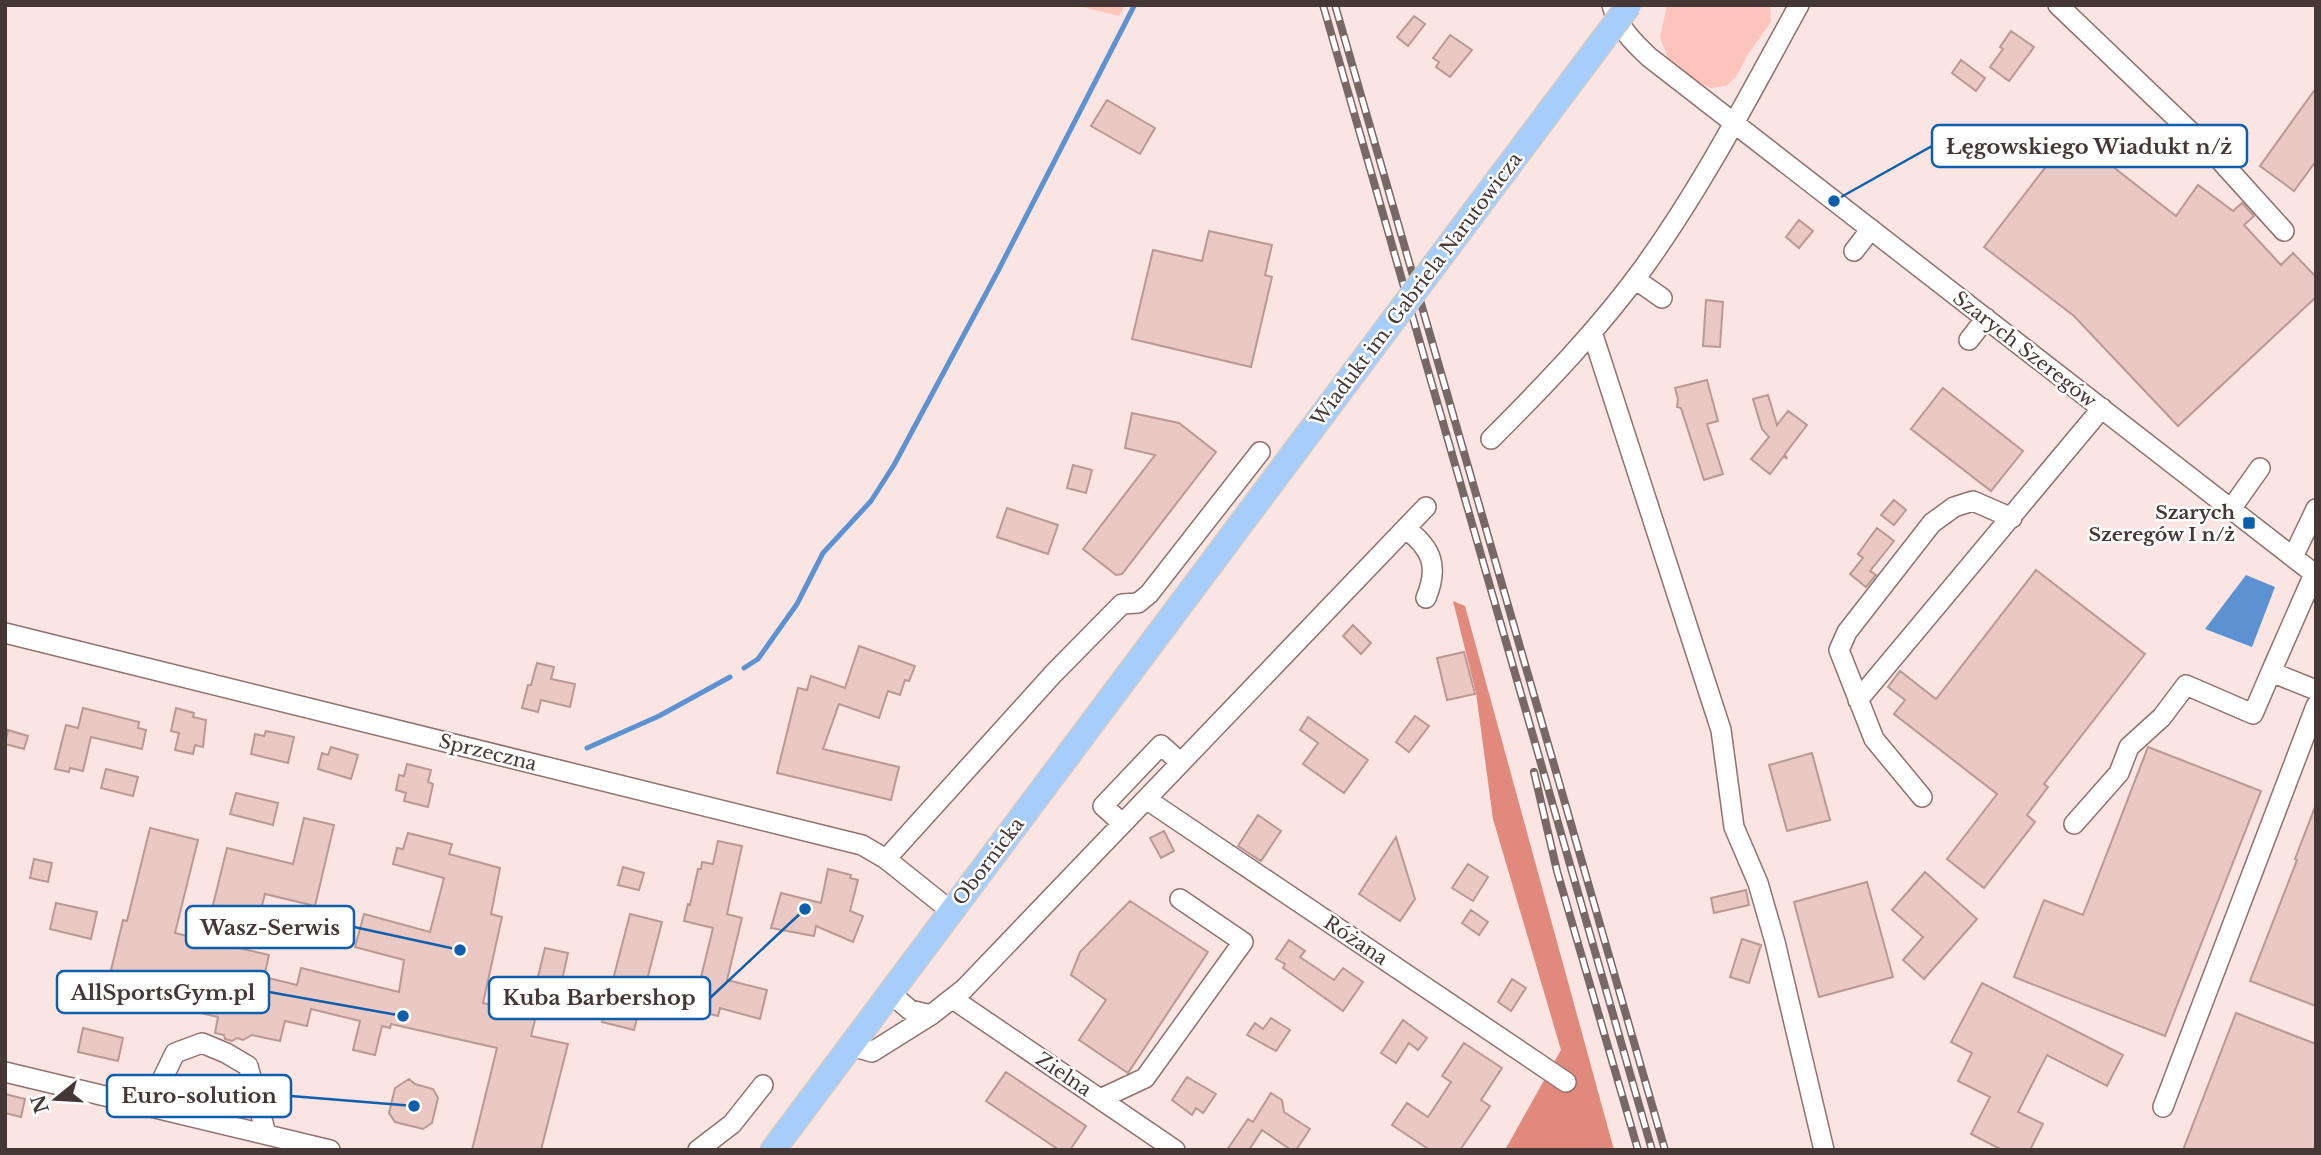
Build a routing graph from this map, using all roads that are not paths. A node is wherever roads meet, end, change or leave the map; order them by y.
1 (1612, 5) edge
2 (1629, 5) edge
3 (1799, 5) edge
4 (2058, 5) edge
5 (1734, 123) junction
6 (1871, 229) junction
7 (2284, 231) dead end
8 (1854, 251) dead end
9 (1635, 279) junction
10 (1662, 298) dead end
11 (1986, 318) junction
12 (1592, 332) junction
13 (1969, 340) dead end
14 (2102, 408) junction
15 (1491, 439) dead end
16 (1260, 452) dead end
17 (2260, 468) dead end
18 (1426, 507) dead end
19 (2231, 509) junction
20 (2316, 509) edge
21 (2012, 518) junction
22 (1406, 528) junction
23 (2293, 556) junction
24 (1204, 573) joint
25 (2315, 575) edge
26 (1426, 598) dead end
27 (5, 633) edge
28 (2271, 672) junction
29 (2316, 690) edge
30 (1858, 700) junction
31 (2316, 706) edge
32 (1181, 763) junction
33 (1922, 797) dead end
34 (1146, 799) junction
35 (1122, 823) junction
36 (2074, 824) dead end
37 (886, 859) junction
38 (1180, 899) dead end
39 (951, 911) junction
40 (890, 993) junction
41 (953, 999) junction
42 (931, 1015) junction
43 (850, 1046) junction
44 (5, 1072) edge
45 (1566, 1082) dead end
46 (763, 1085) dead end
47 (1100, 1099) junction
48 (2163, 1107) dead end
49 (158, 1108) junction
50 (266, 1134) junction
51 (330, 1150) edge
52 (698, 1150) edge
53 (774, 1150) edge
54 (1175, 1150) edge
55 (1824, 1150) edge

1 - 5 street, Szarych Szeregów
2 - 24 main road, Wiadukt im. Gabriela Narutowicza, bridge
3 - 5 street
4 - 7 street
5 - 6 street, Szarych Szeregów
5 - 9 street
6 - 8 street
6 - 11 street, Szarych Szeregów
9 - 10 street
9 - 12 street
11 - 13 street
11 - 14 street, Szarych Szeregów
12 - 15 street
12 - 55 street
14 - 19 street, Szarych Szeregów
14 - 21 street
16 - 37 street
17 - 19 street
18 - 22 street
19 - 23 street, Szarych Szeregów
20 - 23 street
21 - 30 street
21 - 30 street
22 - 26 street
22 - 32 street
23 - 25 street, Szarych Szeregów
24 - 39 main road, Obornicka
25 - 28 street
27 - 37 street, Sprzeczna
28 - 29 street
28 - 36 street
30 - 33 street
31 - 48 street
32 - 34 street
32 - 35 street
34 - 35 street
34 - 45 street, Różana
35 - 41 street
37 - 39 street, Sprzeczna
38 - 47 street
39 - 40 main road, Obornicka
40 - 42 street
40 - 43 main road, Obornicka
41 - 42 street
41 - 47 street, Zielna
42 - 43 street
43 - 53 main road, Obornicka
44 - 49 street
46 - 52 street
47 - 54 street, Zielna
49 - 50 street
49 - 50 street
50 - 51 street

